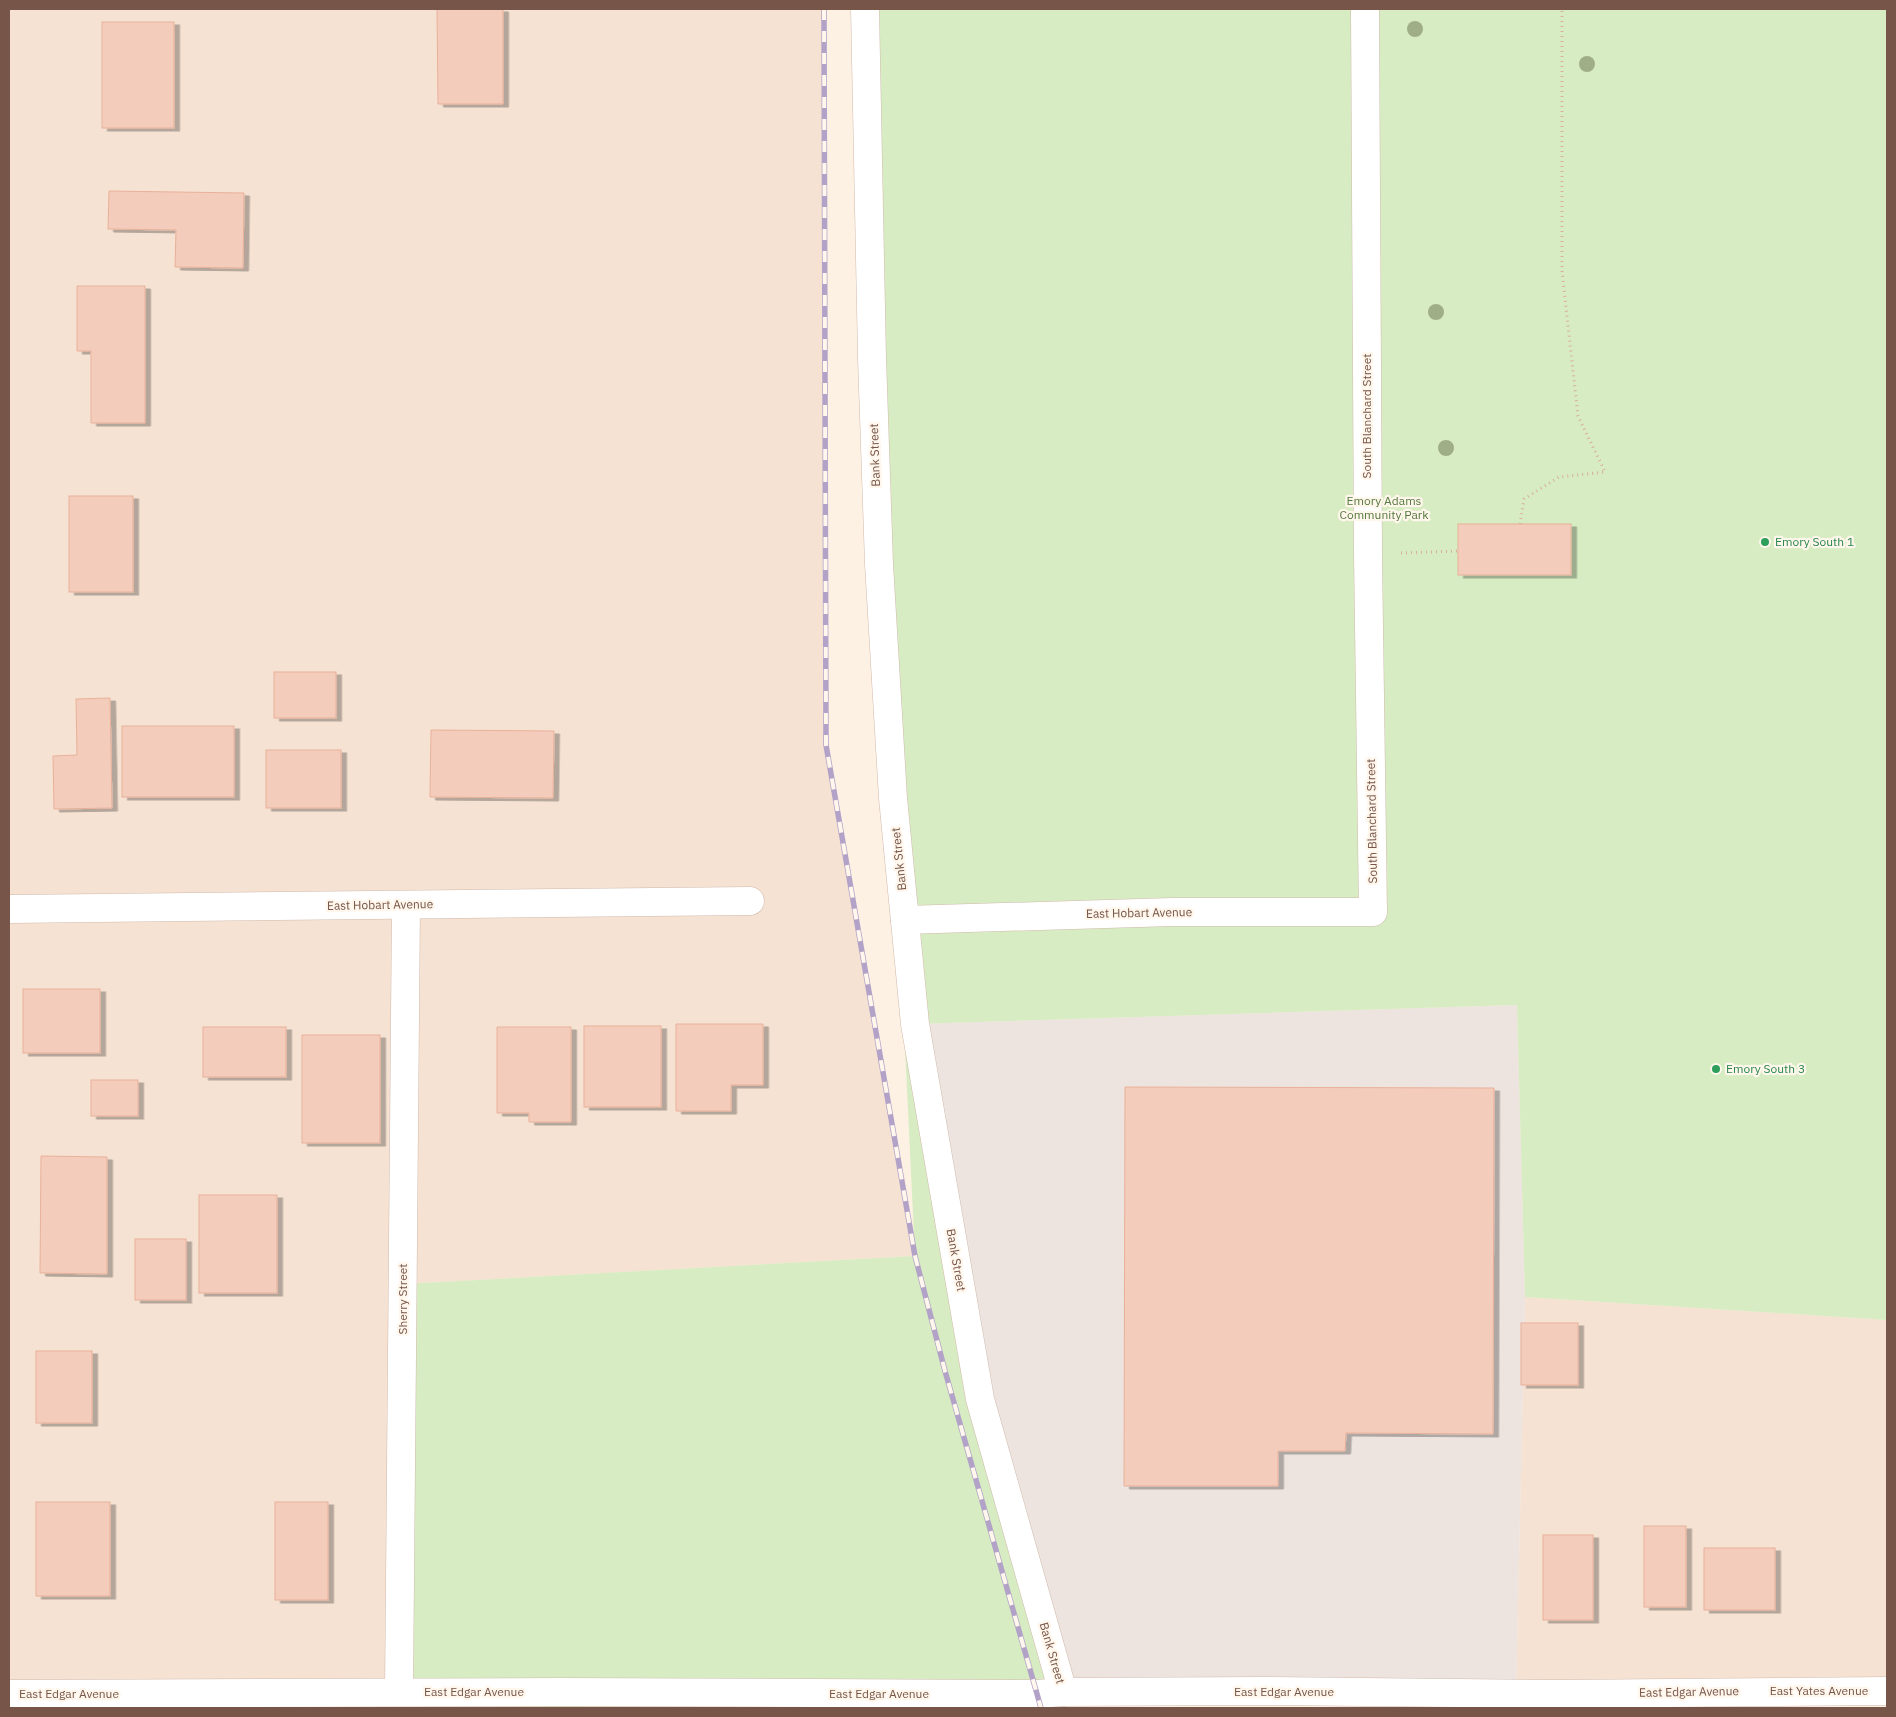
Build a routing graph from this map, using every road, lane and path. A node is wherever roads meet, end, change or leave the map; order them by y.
1 (865, 9) edge
2 (1365, 9) edge
3 (1562, 9) edge
4 (1520, 524) dead end
5 (1458, 551) dead end
6 (1368, 554) junction
7 (750, 901) dead end
8 (406, 905) junction
9 (9, 909) edge
10 (1373, 912) joint
11 (905, 920) junction
12 (1887, 1691) edge
13 (399, 1692) junction
14 (1063, 1692) junction
15 (1750, 1692) joint
16 (9, 1694) edge
17 (829, 1701) edge

1 - 11 street, Bank Street
2 - 6 street, South Blanchard Street
3 - 4 path
5 - 6 path
6 - 10 street, South Blanchard Street
7 - 8 street, East Hobart Avenue
8 - 9 street, East Hobart Avenue
8 - 13 street, Sherry Street
10 - 11 street, East Hobart Avenue
11 - 14 street, Bank Street
12 - 15 street, East Yates Avenue
13 - 16 street, East Edgar Avenue
13 - 17 street, East Edgar Avenue
14 - 15 street, East Edgar Avenue
14 - 17 street, East Edgar Avenue

